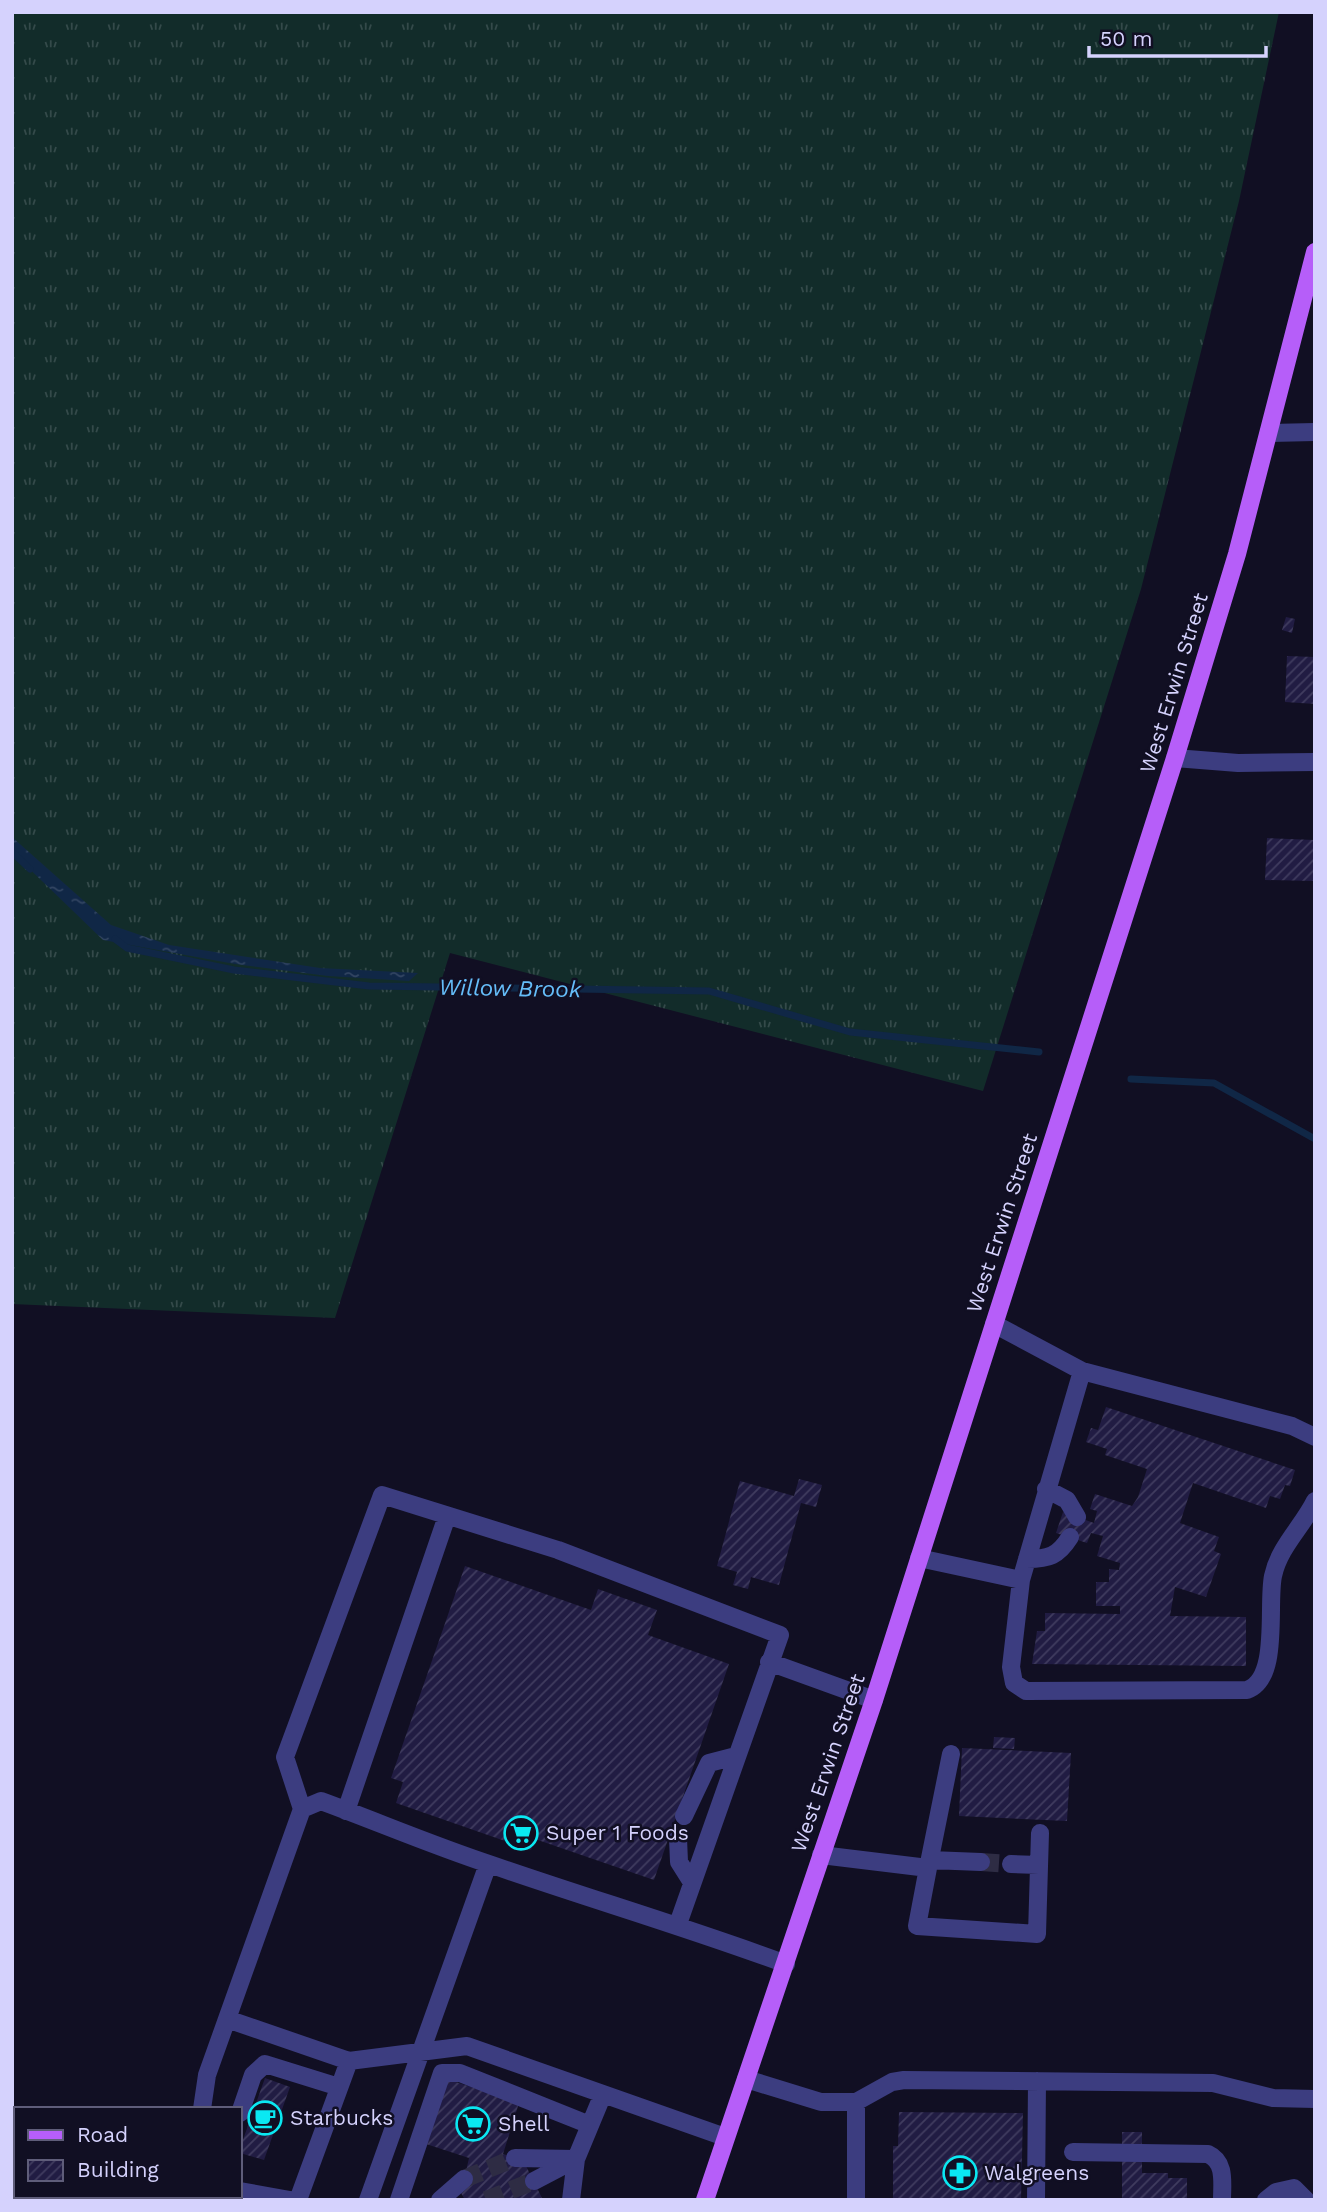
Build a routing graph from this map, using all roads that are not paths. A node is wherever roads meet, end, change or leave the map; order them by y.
1 (1315, 252) edge
2 (1315, 432) edge
3 (1270, 433) junction
4 (1175, 758) junction
5 (1315, 762) edge
6 (994, 1324) junction
7 (1082, 1371) junction
8 (1315, 1437) edge
9 (1046, 1489) junction
10 (1315, 1500) edge
11 (447, 1516) junction
12 (1077, 1517) dead end
13 (1070, 1538) dead end
14 (919, 1558) junction
15 (1027, 1559) junction
16 (1021, 1580) junction
17 (769, 1662) junction
18 (874, 1700) junction
19 (951, 1754) dead end
20 (736, 1756) junction
21 (302, 1809) junction
22 (346, 1811) junction
23 (684, 1816) dead end
24 (1041, 1833) dead end
25 (678, 1838) dead end
26 (821, 1855) junction
27 (981, 1862) tunnel mouth
28 (488, 1864) junction
29 (929, 1864) junction
30 (1011, 1864) tunnel mouth
31 (1039, 1865) junction
32 (691, 1881) junction
33 (678, 1924) junction
34 (786, 1964) junction
35 (227, 2019) junction
36 (274, 2035) junction
37 (422, 2053) junction
38 (349, 2061) junction
39 (269, 2065) junction
40 (746, 2079) junction
41 (1037, 2081) junction
42 (339, 2087) junction
43 (603, 2094) junction
44 (1315, 2099) edge
45 (856, 2102) junction
46 (202, 2107) edge
47 (242, 2107) edge
48 (590, 2125) junction
49 (725, 2137) junction
50 (1073, 2152) dead end
51 (515, 2158) tunnel mouth
52 (576, 2159) junction
53 (464, 2179) tunnel mouth
54 (534, 2181) tunnel mouth
55 (1315, 2186) edge
56 (242, 2191) edge
57 (1300, 2194) edge
58 (374, 2198) edge
59 (290, 2200) edge
60 (298, 2200) edge
61 (399, 2200) edge
62 (440, 2200) edge
63 (571, 2200) edge
64 (705, 2200) edge
65 (856, 2200) edge
66 (1036, 2200) edge
67 (1222, 2200) edge
68 (1266, 2200) edge

1 - 3 main road, West Erwin Street
2 - 3 street
3 - 4 main road, West Erwin Street
4 - 5 street
4 - 6 main road, West Erwin Street
6 - 7 street
6 - 14 main road, West Erwin Street
7 - 8 street
7 - 9 street
9 - 12 street
9 - 15 street
10 - 16 street
11 - 17 street
11 - 21 street
11 - 22 street
13 - 15 street
14 - 16 street
14 - 18 main road, West Erwin Street
15 - 16 street
17 - 18 street
17 - 20 street
18 - 26 main road, West Erwin Street
19 - 29 street
20 - 23 street
20 - 32 street
21 - 22 street
21 - 35 street
22 - 28 street
24 - 31 street
25 - 32 street
26 - 29 street
26 - 34 main road, West Erwin Street
27 - 29 street
28 - 33 street
28 - 37 street
29 - 31 street
30 - 31 street
32 - 33 street
33 - 34 street
34 - 40 main road, West Erwin Street
35 - 36 street
35 - 46 street
36 - 38 street
36 - 39 street
37 - 38 street
37 - 43 street
37 - 58 street
38 - 42 street
39 - 42 street
39 - 47 street
40 - 45 street
40 - 49 main road, West Erwin Street
41 - 44 street
41 - 45 street
41 - 66 street
42 - 60 street
43 - 48 street
43 - 49 street
45 - 65 street
48 - 52 street
48 - 61 street
49 - 64 main road, West Erwin Street
50 - 67 street
51 - 52 street
52 - 54 street
52 - 63 street
53 - 62 street
55 - 57 street
56 - 59 street
57 - 68 street

